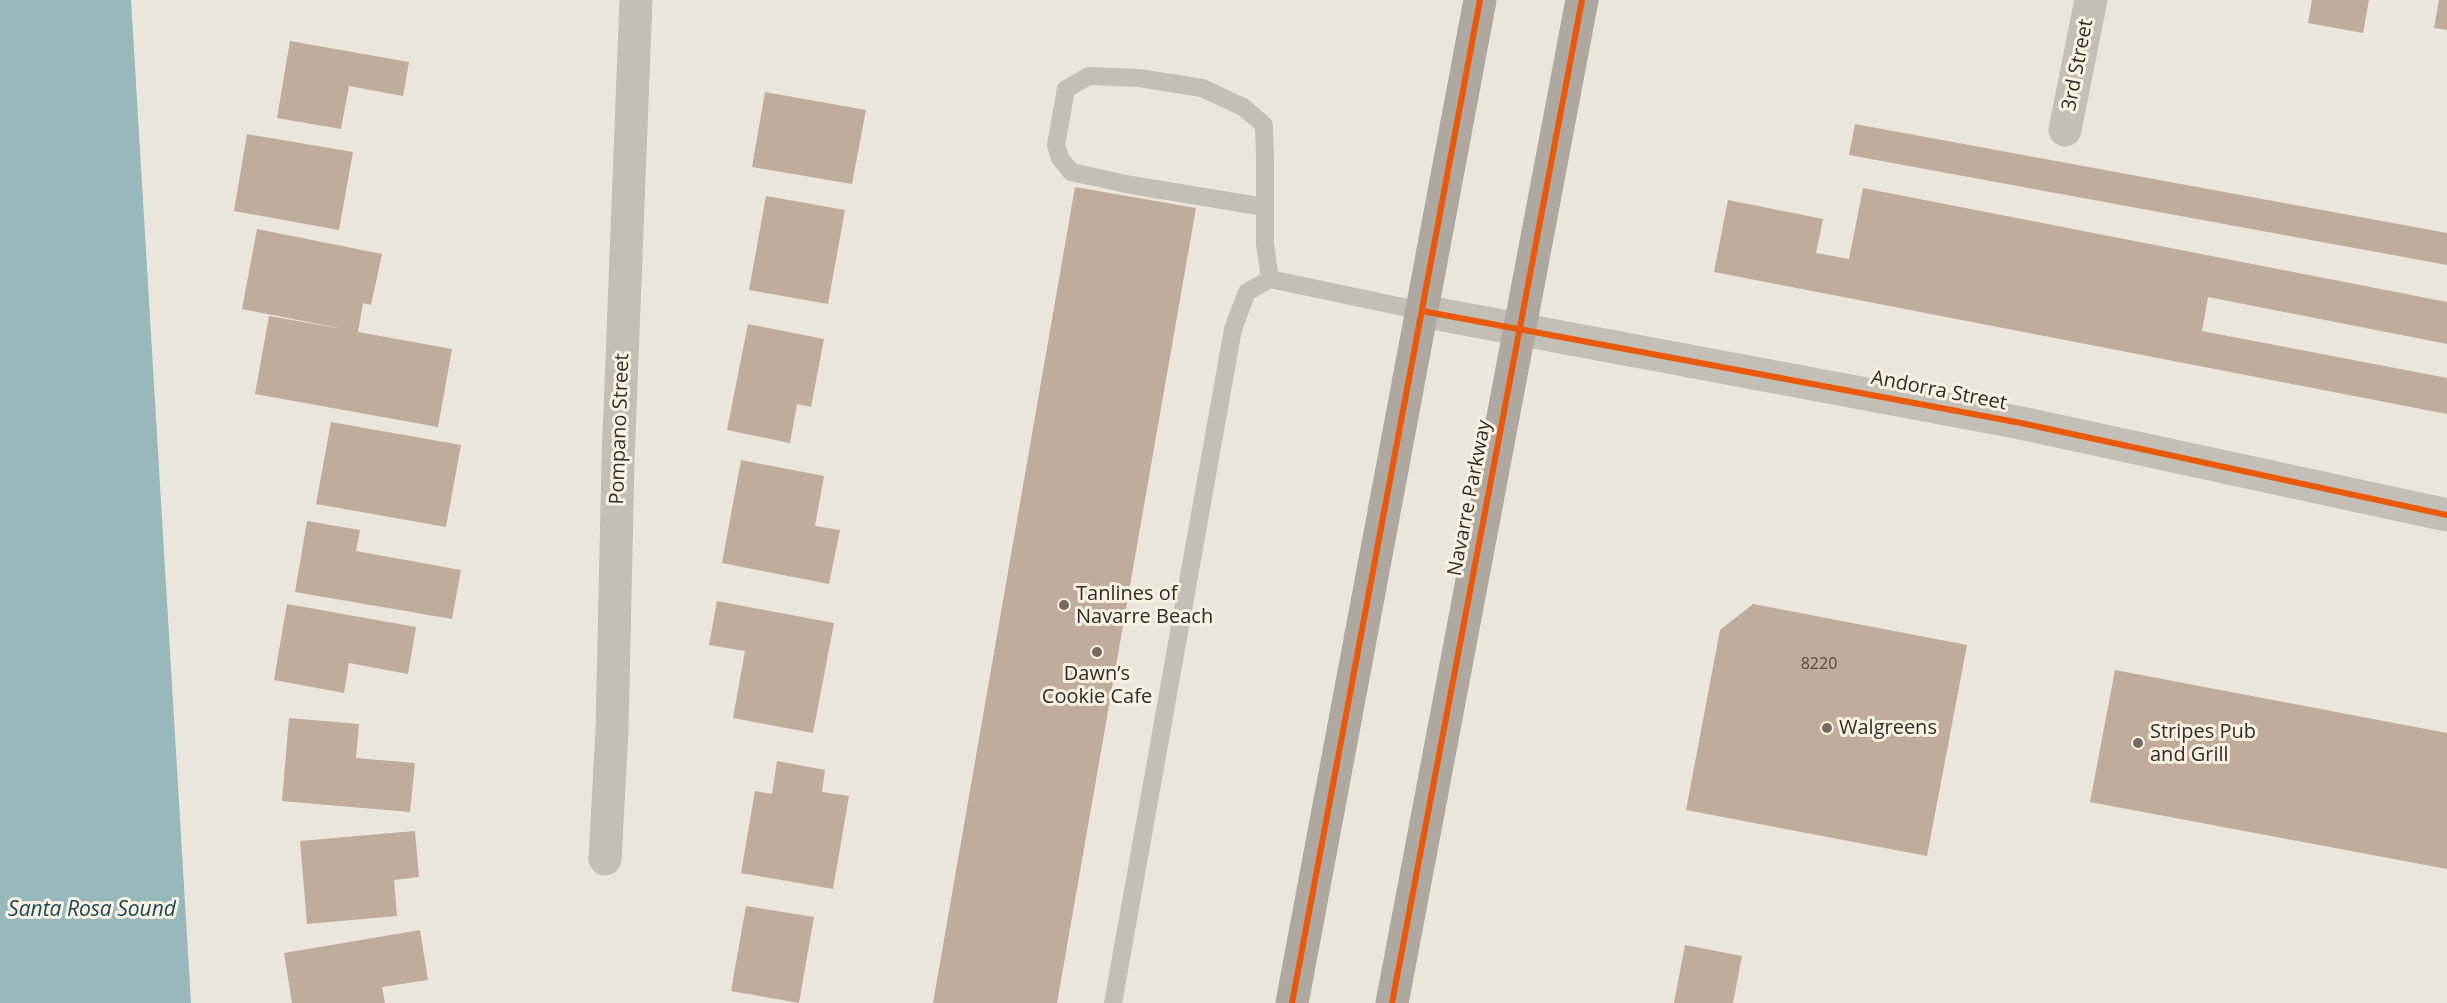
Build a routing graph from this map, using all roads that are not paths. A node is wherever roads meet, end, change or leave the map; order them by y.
1 (636, 0) edge
2 (1480, 0) edge
3 (1582, 0) edge
4 (2091, 0) edge
5 (2065, 130) dead end
6 (1265, 207) junction
7 (1270, 279) junction
8 (1422, 311) junction
9 (1519, 329) junction
10 (2447, 515) edge
11 (604, 859) dead end
12 (1113, 1003) edge
13 (1292, 1003) edge
14 (1392, 1003) edge

1 - 11 street, Pompano Street
2 - 8 highway
3 - 9 highway, Navarre Parkway
4 - 5 street, 3rd Street
6 - 6 lane
6 - 7 lane
7 - 8 lane
7 - 12 lane
8 - 9 street, Andorra Street
8 - 13 highway
9 - 10 street, Andorra Street
9 - 14 highway, Navarre Parkway

